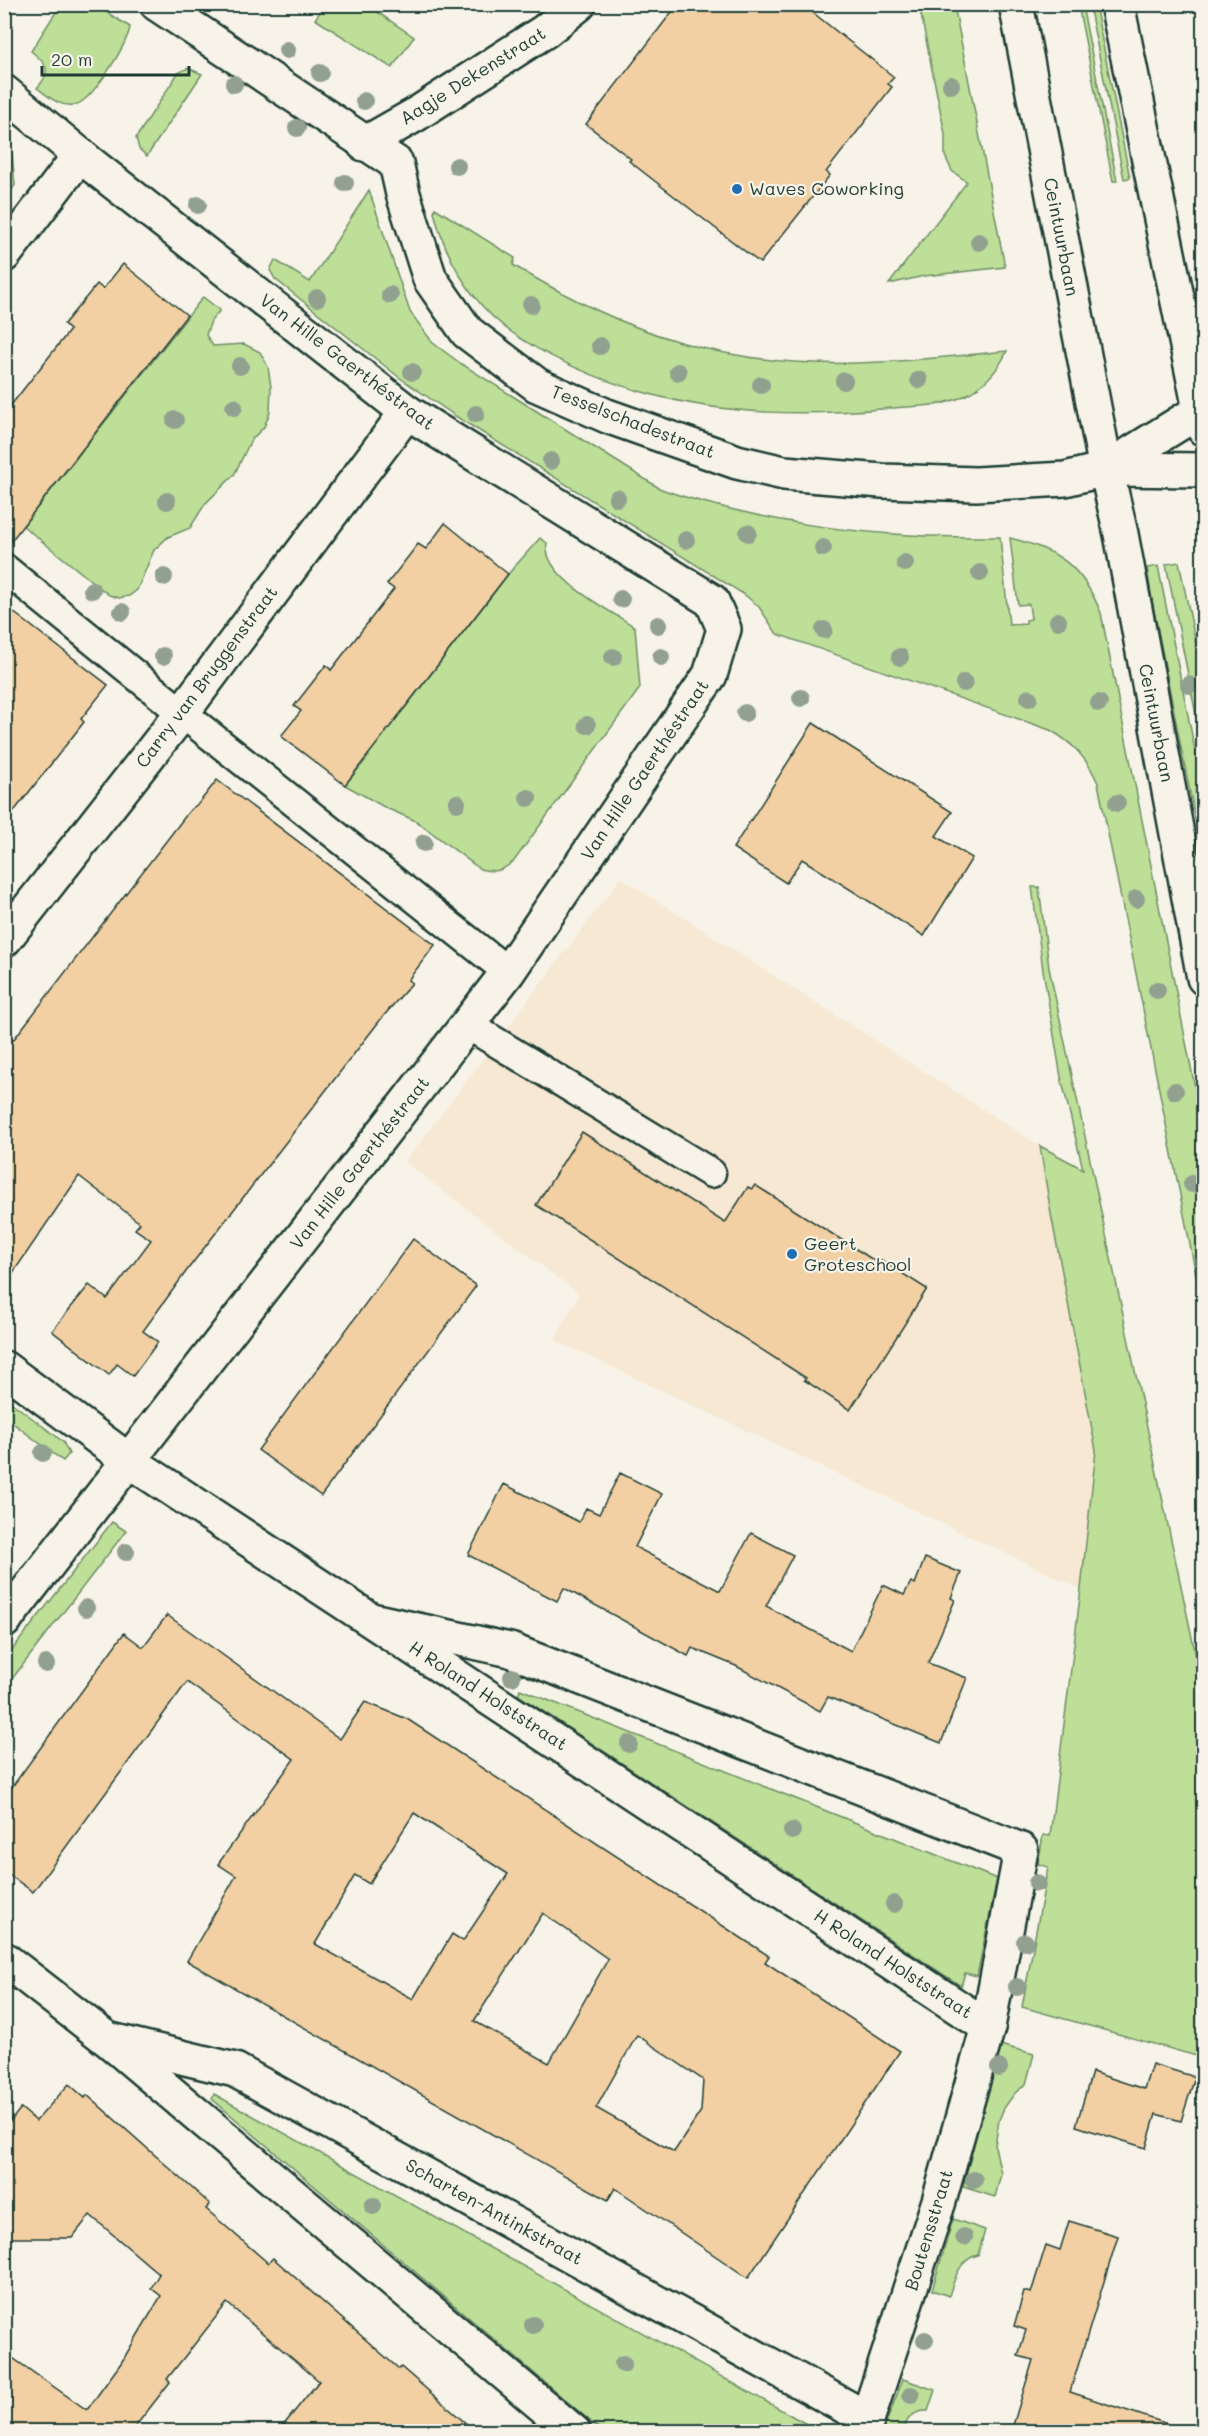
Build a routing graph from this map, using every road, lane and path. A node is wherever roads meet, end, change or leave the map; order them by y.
1 (157, 4) edge
2 (579, 4) edge
3 (1016, 4) edge
4 (1117, 4) edge
5 (4, 92) edge
6 (364, 144) junction
7 (80, 154) junction
8 (4, 255) edge
9 (407, 412) junction
10 (1202, 415) edge
11 (1106, 469) junction
12 (1203, 470) edge
13 (4, 568) edge
14 (182, 713) junction
15 (4, 940) edge
16 (508, 972) junction
17 (1203, 978) edge
18 (468, 1024) junction
19 (711, 1173) dead end
20 (4, 1368) edge
21 (128, 1460) junction
22 (372, 1620) junction
23 (4, 1621) edge
24 (4, 1959) edge
25 (988, 2027) junction
26 (107, 2039) junction
27 (865, 2425) edge
28 (574, 2432) edge

1 - 6 street, Tesselschadestraat
2 - 6 street, Aagje Dekenstraat
3 - 11 street, Ceintuurbaan
4 - 10 street
5 - 7 street, Van Hille Gaerthéstraat
6 - 11 street, Tesselschadestraat
7 - 8 street
7 - 9 street, Van Hille Gaerthéstraat
9 - 14 street, Carry van Bruggenstraat
9 - 16 street, Van Hille Gaerthéstraat
10 - 11 street
11 - 12 street
11 - 17 street, Ceintuurbaan
13 - 14 lane
14 - 15 street, Carry van Bruggenstraat
14 - 16 lane
16 - 18 street, Van Hille Gaerthéstraat
18 - 19 lane
18 - 21 street, Van Hille Gaerthéstraat
20 - 21 street, H Roland Holststraat
21 - 22 street, H Roland Holststraat
21 - 23 street, Van Hille Gaerthéstraat
22 - 25 street, H Roland Holststraat
22 - 25 street, H Roland Holststraat
24 - 26 street, Scharten-Antinkstraat
25 - 27 street, Boutensstraat
26 - 27 street, Scharten-Antinkstraat
26 - 28 street, Scharten-Antinkstraat

